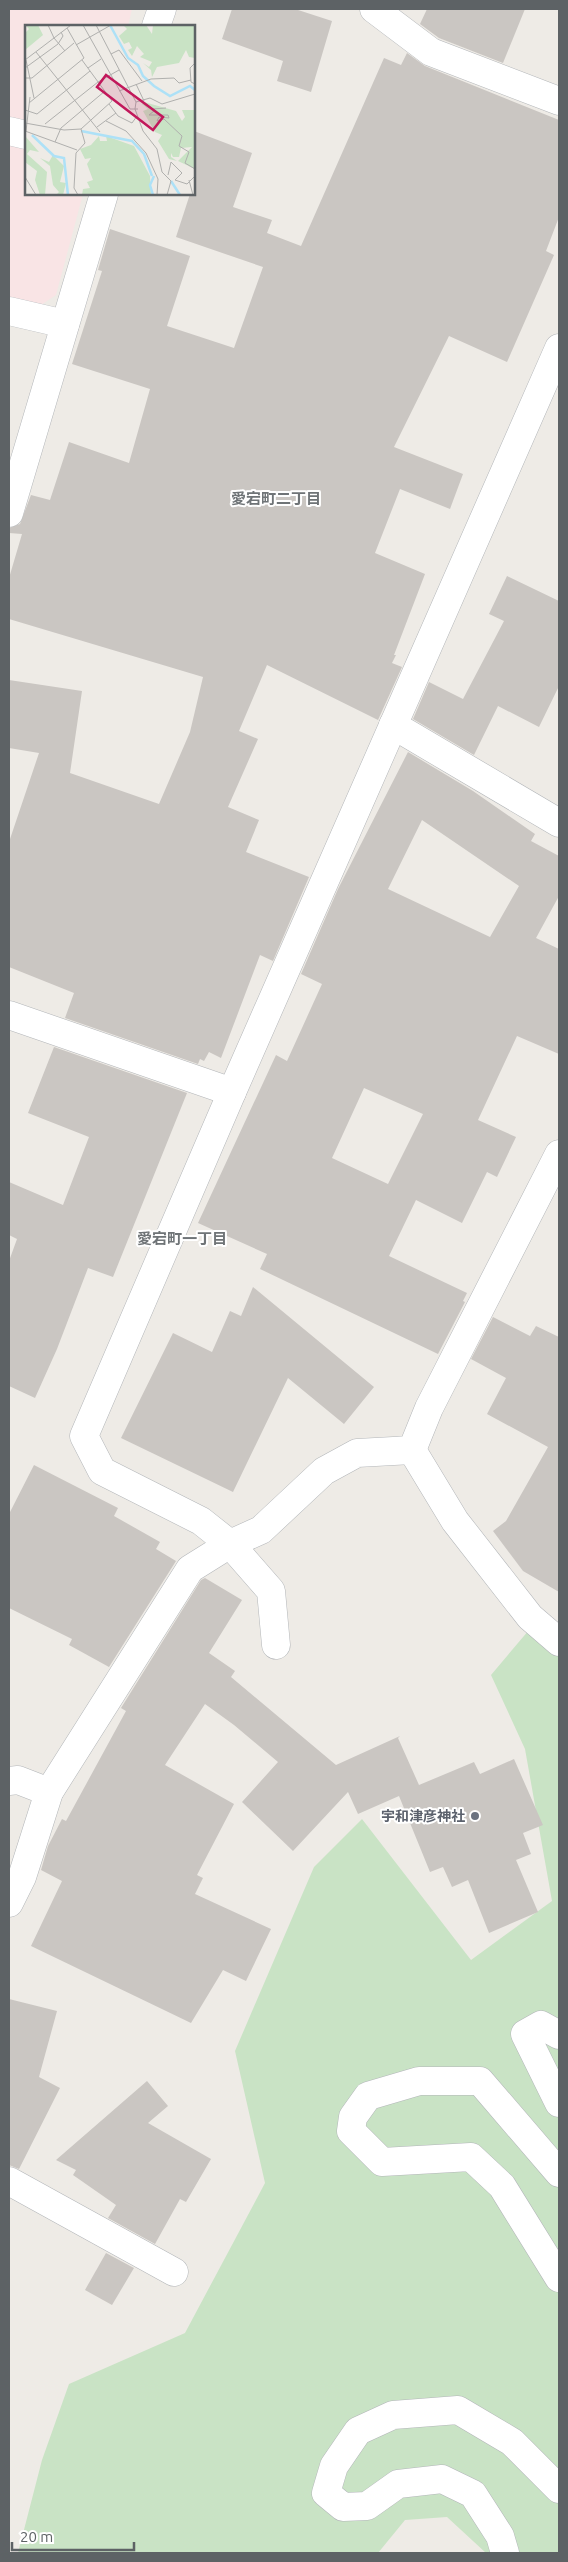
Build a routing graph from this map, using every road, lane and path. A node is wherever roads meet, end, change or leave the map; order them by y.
1 (162, 9) edge
2 (374, 9) edge
3 (156, 25) edge
4 (559, 101) edge
5 (9, 131) edge
6 (25, 135) edge
7 (104, 195) edge
8 (9, 311) edge
9 (65, 324) junction
10 (559, 348) edge
11 (9, 513) edge
12 (393, 725) junction
13 (559, 823) edge
14 (9, 1015) edge
15 (232, 1092) junction
16 (559, 1154) edge
17 (412, 1450) junction
18 (230, 1544) junction
19 (559, 1642) edge
20 (276, 1645) dead end
21 (9, 1781) edge
22 (49, 1792) junction
23 (9, 1903) edge
24 (559, 2035) edge
25 (559, 2103) edge
26 (559, 2173) edge
27 (9, 2181) edge
28 (174, 2272) dead end
29 (559, 2278) edge
30 (559, 2489) edge
31 (505, 2553) edge

1 - 3 street
2 - 4 street
5 - 6 street
7 - 9 street
8 - 9 street
9 - 11 street
10 - 12 street
12 - 13 street
12 - 15 street
14 - 15 street
15 - 18 street
16 - 17 street
17 - 18 street
17 - 19 street
18 - 20 street
18 - 22 street
21 - 22 street
22 - 23 street
24 - 25 street
26 - 29 street
27 - 28 street
30 - 31 street

